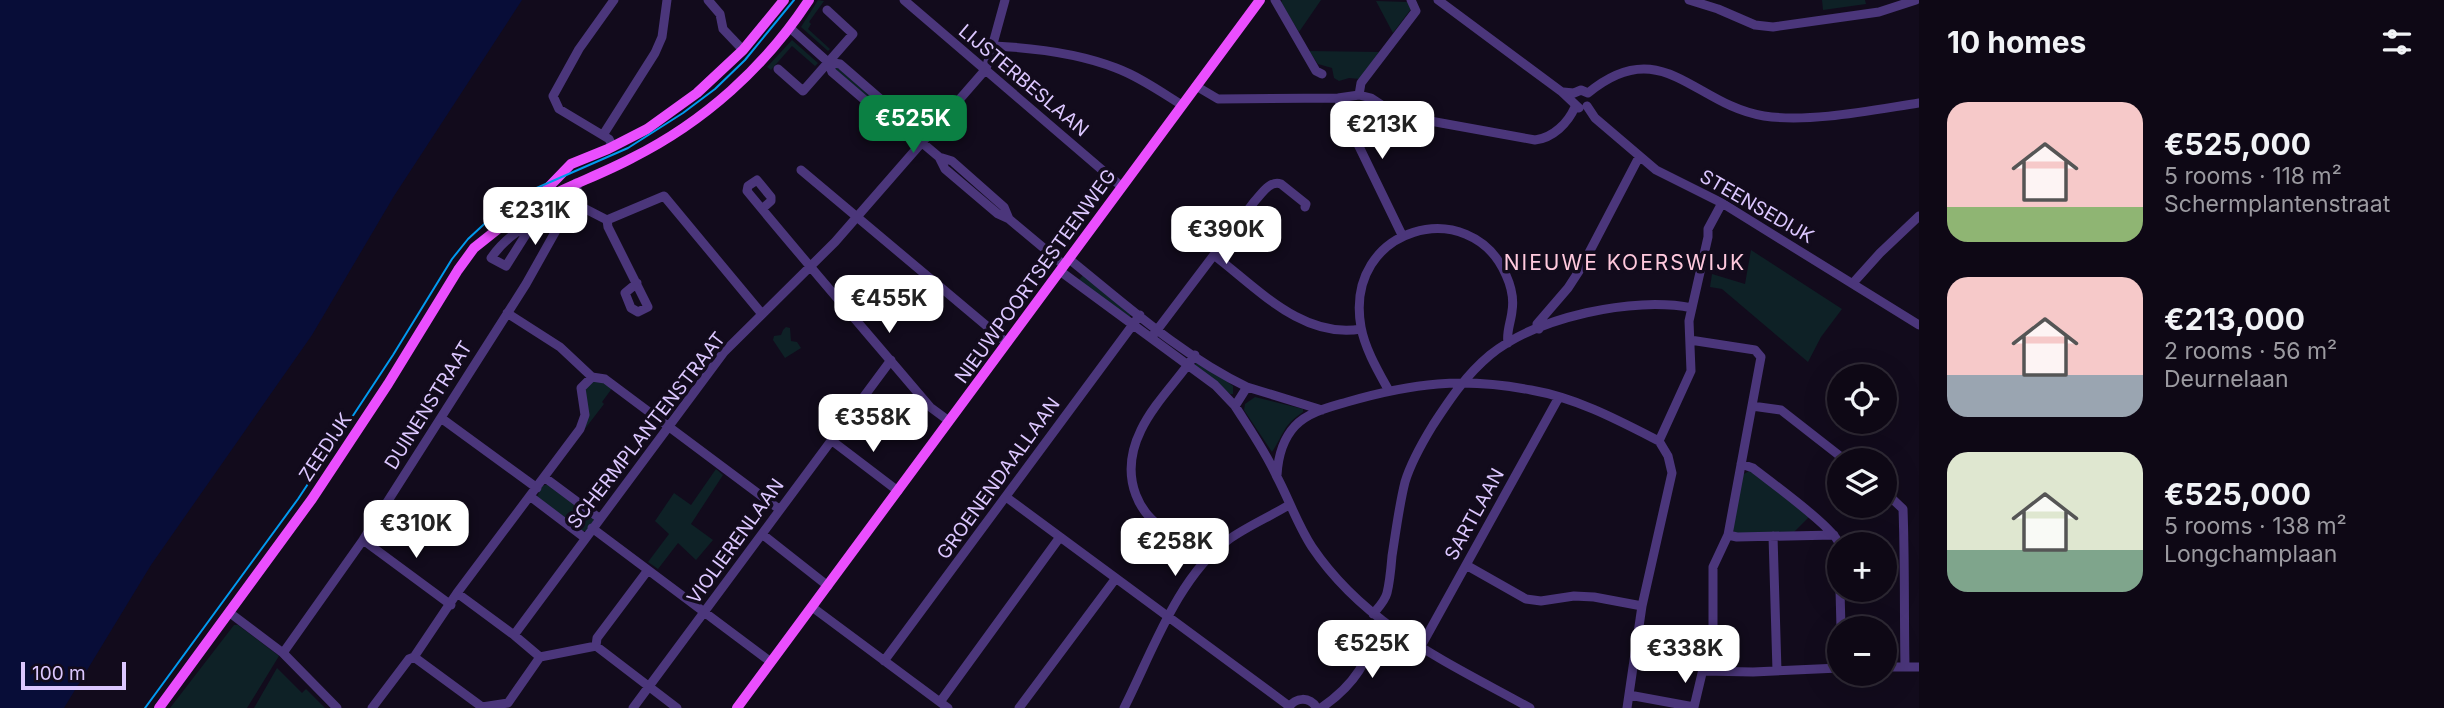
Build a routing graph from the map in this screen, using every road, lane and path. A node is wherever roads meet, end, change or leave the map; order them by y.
1 (614, 0) edge
2 (667, 0) edge
3 (708, 0) edge
4 (784, 0) edge
5 (809, 0) edge
6 (904, 0) edge
7 (1005, 0) edge
8 (1260, 0) edge
9 (1275, 0) edge
10 (1411, 0) edge
11 (1438, 0) edge
12 (1689, 0) edge
13 (1916, 0) edge
14 (827, 10) dead end
15 (773, 16) junction
16 (790, 28) junction
17 (994, 46) junction
18 (743, 50) junction
19 (828, 62) junction
20 (778, 69) dead end
21 (986, 69) junction
22 (1322, 74) dead end
23 (1196, 86) junction
24 (1588, 93) junction
25 (1359, 95) junction
26 (1338, 98) junction
27 (1573, 100) junction
28 (1919, 103) edge
29 (1182, 106) junction
30 (1587, 106) junction
31 (603, 135) junction
32 (921, 142) junction
33 (613, 146) junction
34 (1639, 157) junction
35 (801, 170) dead end
36 (563, 172) junction
37 (576, 183) junction
38 (1122, 187) junction
39 (564, 188) junction
40 (571, 203) junction
41 (1722, 203) junction
42 (1306, 207) dead end
43 (762, 209) dead end
44 (522, 210) junction
45 (858, 216) junction
46 (1919, 216) edge
47 (607, 220) junction
48 (560, 223) junction
49 (529, 224) junction
50 (1402, 235) junction
51 (1215, 256) junction
52 (1064, 265) junction
53 (811, 267) junction
54 (636, 283) dead end
55 (1853, 283) junction
56 (1692, 308) junction
57 (507, 313) junction
58 (762, 314) junction
59 (1140, 315) junction
60 (1133, 325) junction
61 (1919, 325) edge
62 (1158, 328) junction
63 (1539, 328) junction
64 (1361, 329) junction
65 (1151, 338) junction
66 (1690, 340) junction
67 (1007, 343) junction
68 (1508, 343) junction
69 (1195, 355) junction
70 (891, 360) junction
71 (1187, 366) junction
72 (592, 377) junction
73 (1462, 381) junction
74 (1247, 387) junction
75 (1389, 391) junction
76 (1559, 397) junction
77 (1235, 405) junction
78 (1752, 405) junction
79 (1322, 410) junction
80 (441, 418) junction
81 (949, 421) junction
82 (668, 426) junction
83 (831, 440) junction
84 (1659, 442) junction
85 (1830, 448) edge
86 (1741, 464) junction
87 (1277, 475) junction
88 (544, 477) junction
89 (537, 488) junction
90 (898, 491) junction
91 (1006, 496) junction
92 (531, 497) junction
93 (1897, 503) edge
94 (1289, 505) junction
95 (779, 509) junction
96 (599, 518) junction
97 (592, 528) junction
98 (1832, 532) edge
99 (762, 534) junction
100 (1827, 534) edge
101 (1728, 535) junction
102 (1773, 536) junction
103 (1060, 537) junction
104 (585, 538) junction
105 (363, 540) junction
106 (1227, 540) junction
107 (1466, 565) junction
108 (648, 570) junction
109 (1116, 578) junction
110 (828, 586) junction
111 (457, 593) junction
112 (451, 605) junction
113 (1642, 606) junction
114 (812, 607) junction
115 (705, 612) junction
116 (230, 613) junction
117 (1169, 616) junction
118 (1377, 618) junction
119 (514, 635) junction
120 (596, 646) junction
121 (1420, 648) junction
122 (283, 653) junction
123 (414, 657) junction
124 (540, 657) junction
125 (884, 661) junction
126 (771, 662) junction
127 (1897, 667) edge
128 (1905, 667) junction
129 (1919, 667) edge
130 (1827, 669) edge
131 (1704, 671) junction
132 (1777, 671) junction
133 (649, 686) junction
134 (1629, 695) junction
135 (940, 702) junction
136 (501, 706) edge
137 (1288, 707) edge
138 (159, 708) edge
139 (337, 708) edge
140 (372, 708) edge
141 (633, 708) edge
142 (677, 708) edge
143 (737, 708) edge
144 (948, 708) edge
145 (1019, 708) edge
146 (1124, 708) edge
147 (1319, 708) edge
148 (1530, 708) edge
149 (1627, 708) edge

1 - 31 street
2 - 31 street
3 - 18 street
4 - 15 main road, ZEEDIJK
5 - 16 main road, ZEEDIJK
6 - 21 street, LIJSTERBESLAAN
7 - 17 street
8 - 23 main road, NIEUWPOORTSESTEENWEG
9 - 22 street
10 - 25 street
11 - 27 street
12 - 13 street
14 - 19 street
15 - 16 main road
15 - 18 main road, ZEEDIJK
16 - 19 street
16 - 37 main road, ZEEDIJK
17 - 21 street
17 - 29 street
18 - 33 main road, ZEEDIJK
19 - 20 street
19 - 32 street
21 - 32 street, SCHERMPLANTENSTRAAT
21 - 38 street, LIJSTERBESLAAN
23 - 26 street
23 - 29 main road, NIEUWPOORTSESTEENWEG
24 - 27 street
24 - 28 street
24 - 30 street
25 - 26 street
25 - 27 street
26 - 50 street
27 - 30 street
29 - 38 main road, NIEUWPOORTSESTEENWEG
30 - 34 street, STEENSEDIJK
31 - 33 street
32 - 45 street, SCHERMPLANTENSTRAAT
32 - 52 street
33 - 36 main road, ZEEDIJK
34 - 41 street, STEENSEDIJK
34 - 63 street
35 - 45 street
36 - 39 main road
36 - 44 main road, ZEEDIJK
37 - 39 main road, ZEEDIJK
37 - 40 street, DUINENSTRAAT
38 - 52 main road, NIEUWPOORTSESTEENWEG
39 - 40 street
39 - 44 main road, ZEEDIJK
40 - 47 street
40 - 48 street, DUINENSTRAAT
41 - 55 street, STEENSEDIJK
41 - 56 street
42 - 51 street
43 - 53 street
44 - 116 main road, ZEEDIJK
45 - 53 street, SCHERMPLANTENSTRAAT
45 - 67 street
46 - 55 street
47 - 54 street
47 - 58 street
48 - 49 street
48 - 57 street, DUINENSTRAAT
49 - 49 street
50 - 64 street
50 - 68 street
51 - 62 street
51 - 64 street
52 - 59 street
52 - 60 street
52 - 67 main road, NIEUWPOORTSESTEENWEG
53 - 58 street, SCHERMPLANTENSTRAAT
53 - 70 street
55 - 61 street, STEENSEDIJK
56 - 63 street
56 - 66 street
57 - 72 street
57 - 80 street, DUINENSTRAAT
58 - 82 street, SCHERMPLANTENSTRAAT
59 - 60 street, GROENENDAALLAAN
59 - 62 street
60 - 65 street
60 - 91 street, GROENENDAALLAAN
62 - 65 street
62 - 69 street
63 - 68 street
64 - 75 street
65 - 71 street
66 - 78 street
66 - 84 street
67 - 81 main road, NIEUWPOORTSESTEENWEG
68 - 73 street
69 - 71 street
69 - 74 street
70 - 81 street
70 - 83 street, VIOLIERENLAAN
71 - 77 street
71 - 106 street
72 - 82 street
72 - 88 street
73 - 75 street
73 - 76 street
73 - 118 street
74 - 77 street
74 - 79 street
75 - 79 street
76 - 84 street
76 - 107 street, SARTLAAN
77 - 87 street
78 - 85 street
78 - 86 street
79 - 87 street
80 - 89 street
80 - 105 street, DUINENSTRAAT
81 - 90 main road, NIEUWPOORTSESTEENWEG
82 - 95 street
82 - 96 street, SCHERMPLANTENSTRAAT
83 - 90 street
83 - 95 street, VIOLIERENLAAN
84 - 113 street
86 - 98 street
86 - 101 street
87 - 94 street
88 - 89 street
88 - 96 street
89 - 92 street
90 - 110 main road, NIEUWPOORTSESTEENWEG
91 - 103 street
91 - 125 street, GROENENDAALLAAN
92 - 104 street
92 - 111 street
93 - 128 street
94 - 106 street
94 - 118 street
95 - 99 street, VIOLIERENLAAN
96 - 97 street, SCHERMPLANTENSTRAAT
97 - 104 street, SCHERMPLANTENSTRAAT
97 - 108 street
99 - 110 street
99 - 115 street, VIOLIERENLAAN
100 - 102 street
101 - 102 street
101 - 131 street
102 - 132 street
103 - 109 street
103 - 135 street
104 - 119 street, SCHERMPLANTENSTRAAT
105 - 112 street
105 - 122 street, DUINENSTRAAT
106 - 117 street
107 - 113 street
107 - 121 street, SARTLAAN
108 - 115 street
108 - 120 street
109 - 117 street
109 - 145 street
110 - 114 main road, NIEUWPOORTSESTEENWEG
111 - 112 street
111 - 119 street
112 - 123 street
113 - 134 street
114 - 125 street
114 - 126 main road, NIEUWPOORTSESTEENWEG
115 - 126 street
115 - 133 street, VIOLIERENLAAN
116 - 122 street
116 - 138 main road, ZEEDIJK
117 - 137 street
117 - 146 street
118 - 121 street
118 - 147 street
119 - 124 street
120 - 124 street
120 - 133 street
121 - 148 street
122 - 139 street
123 - 136 street
123 - 140 street
124 - 136 street
125 - 135 street
126 - 143 main road, NIEUWPOORTSESTEENWEG
127 - 128 street
128 - 129 street
130 - 132 street
131 - 132 street
131 - 134 street
133 - 141 street, VIOLIERENLAAN
133 - 142 street
134 - 149 street
135 - 144 street
137 - 147 street

